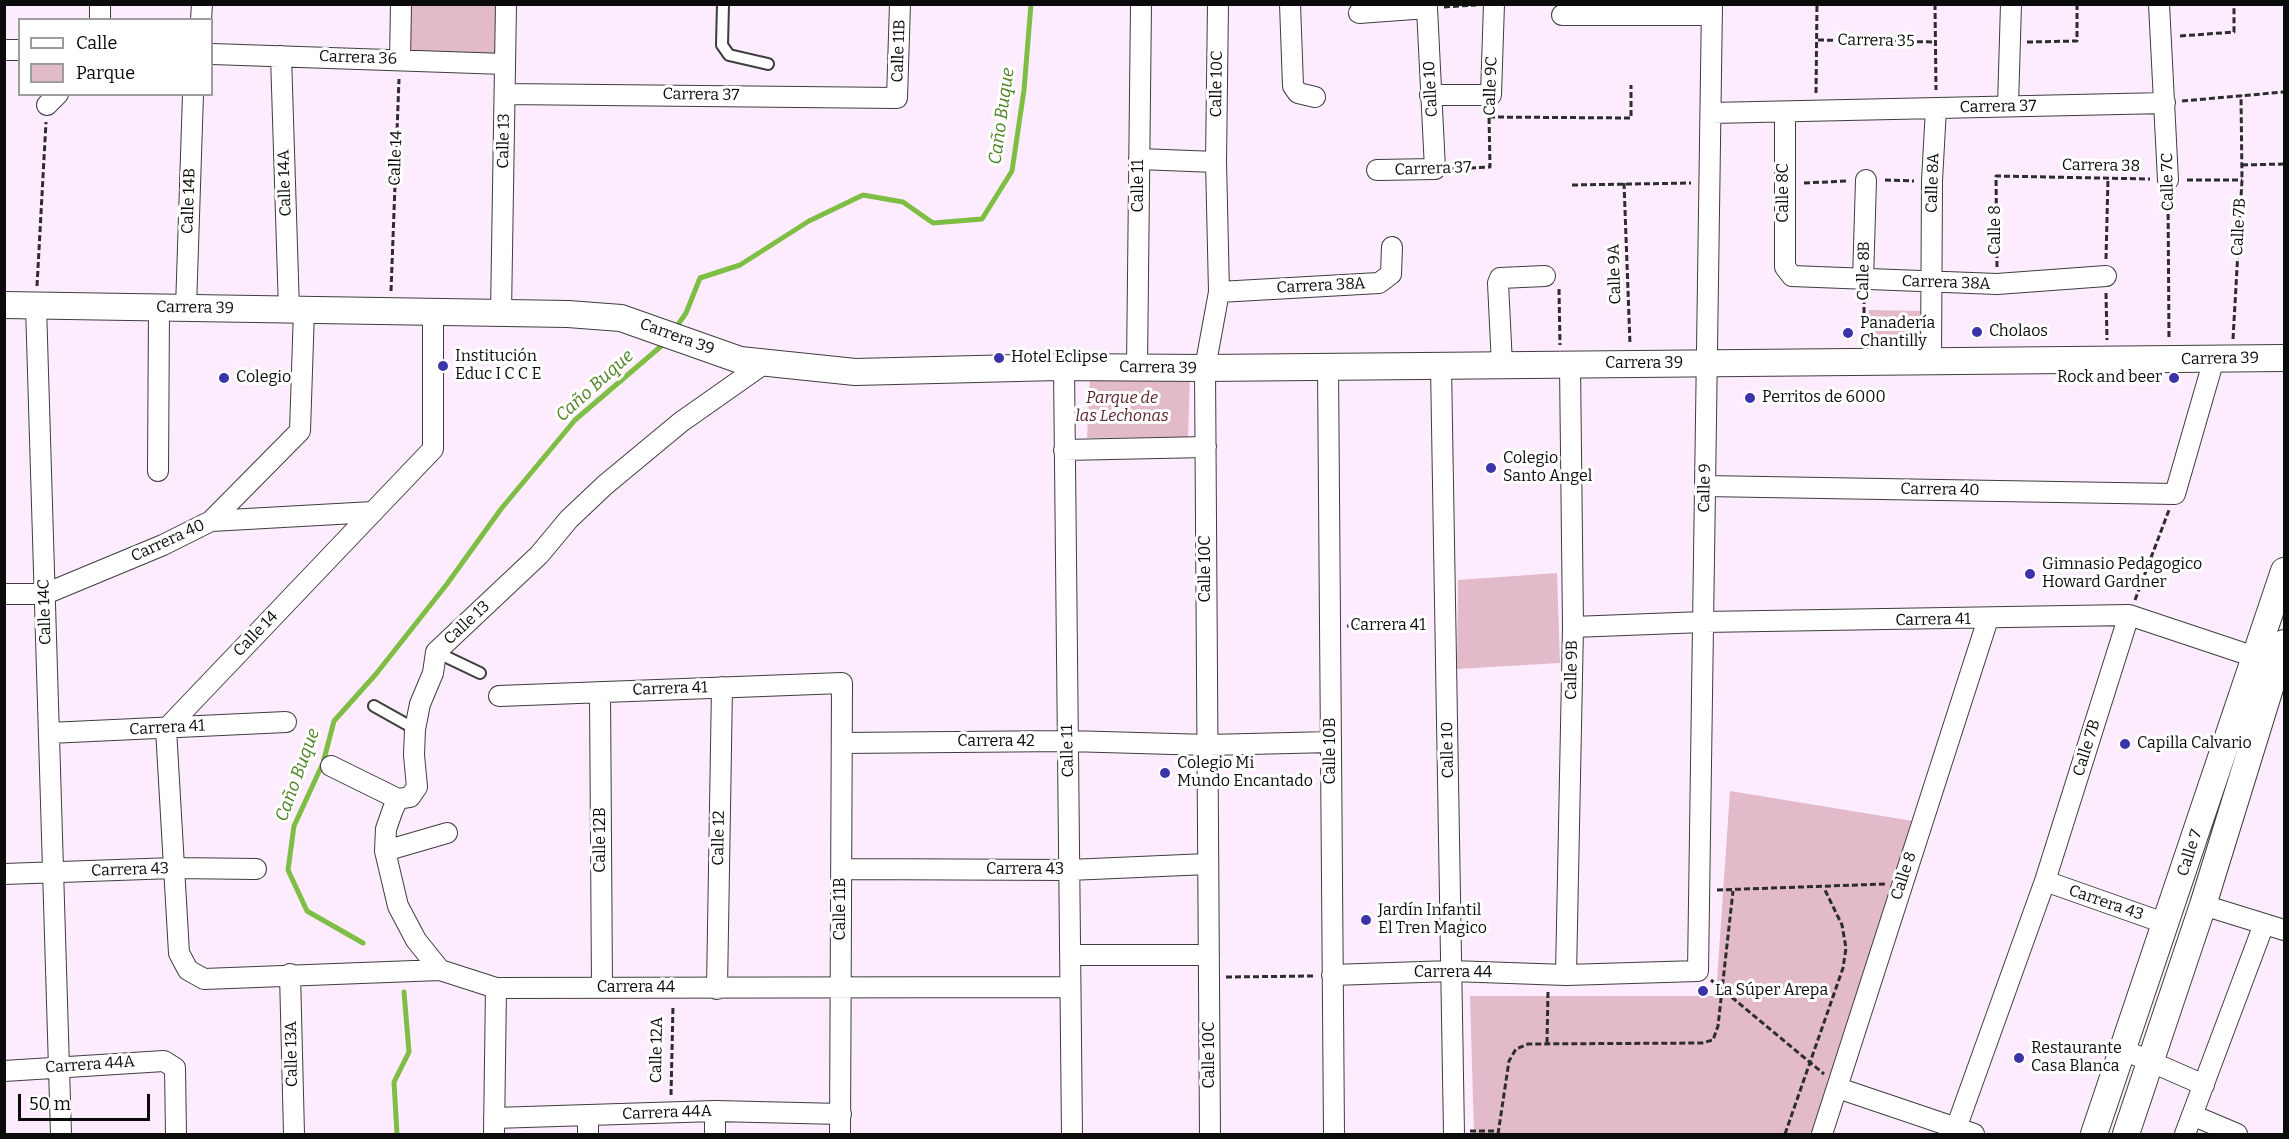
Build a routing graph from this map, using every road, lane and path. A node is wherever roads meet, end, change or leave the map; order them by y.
1 (401, 4) edge
2 (506, 4) edge
3 (723, 4) edge
4 (900, 4) edge
5 (1140, 4) edge
6 (1218, 4) edge
7 (1290, 4) edge
8 (1482, 4) edge
9 (1494, 4) edge
10 (1817, 4) edge
11 (1935, 4) edge
12 (2011, 4) edge
13 (2077, 4) edge
14 (2159, 4) edge
15 (2234, 4) edge
16 (1427, 8) junction
17 (1712, 10) edge
18 (1359, 13) dead end
19 (1562, 15) dead end
20 (2161, 38) junction
21 (1818, 40) junction
22 (1935, 42) junction
23 (2010, 43) junction
24 (213, 54) edge
25 (280, 56) junction
26 (400, 60) junction
27 (505, 64) junction
28 (768, 64) dead end
29 (1631, 85) dead end
30 (2284, 92) edge
31 (505, 94) junction
32 (1430, 95) junction
33 (1491, 95) junction
34 (2241, 95) junction
35 (193, 96) edge
36 (1315, 97) dead end
37 (897, 98) joint
38 (53, 100) edge
39 (2165, 103) junction
40 (2008, 106) junction
41 (1936, 108) junction
42 (1816, 111) junction
43 (1785, 112) junction
44 (1711, 113) junction
45 (1489, 117) junction
46 (1139, 159) junction
47 (1216, 162) junction
48 (2284, 164) edge
49 (2242, 165) junction
50 (1490, 167) joint
51 (1435, 169) junction
52 (1377, 170) dead end
53 (1996, 176) joint
54 (1866, 180) dead end
55 (2168, 180) junction
56 (2242, 180) junction
57 (1624, 183) junction
58 (1710, 183) junction
59 (1572, 184) dead end
60 (1392, 247) dead end
61 (1787, 273) joint
62 (1545, 276) joint
63 (2106, 276) dead end
64 (1863, 280) junction
65 (1930, 284) junction
66 (1997, 285) junction
67 (1220, 292) junction
68 (4, 305) edge
69 (36, 306) junction
70 (159, 308) junction
71 (186, 308) junction
72 (296, 310) junction
73 (390, 311) junction
74 (433, 312) junction
75 (501, 313) junction
76 (2284, 358) edge
77 (2169, 359) junction
78 (2223, 359) junction
79 (1864, 362) junction
80 (1931, 362) junction
81 (1630, 364) junction
82 (1707, 364) junction
83 (762, 365) junction
84 (1502, 365) junction
85 (1565, 365) junction
86 (1441, 366) junction
87 (1064, 367) junction
88 (1137, 367) junction
89 (1328, 367) junction
90 (1205, 368) junction
91 (1206, 447) junction
92 (1064, 450) junction
93 (159, 471) dead end
94 (1705, 486) junction
95 (2175, 494) junction
96 (373, 512) junction
97 (211, 521) junction
98 (2284, 572) edge
99 (4, 594) edge
100 (45, 594) junction
101 (2129, 615) junction
102 (1988, 619) junction
103 (1703, 622) junction
104 (1330, 626) junction
105 (1446, 626) junction
106 (1573, 627) junction
107 (436, 652) junction
108 (2276, 658) edge
109 (480, 673) dead end
110 (842, 682) joint
111 (722, 687) junction
112 (600, 692) junction
113 (499, 696) dead end
114 (374, 706) dead end
115 (286, 722) dead end
116 (166, 729) junction
117 (415, 729) junction
118 (49, 734) junction
119 (1068, 741) junction
120 (1331, 742) junction
121 (842, 743) junction
122 (1208, 745) junction
123 (331, 766) dead end
124 (398, 800) junction
125 (447, 833) dead end
126 (385, 851) junction
127 (1208, 864) junction
128 (174, 868) junction
129 (842, 869) junction
130 (256, 870) dead end
131 (1069, 870) junction
132 (53, 872) junction
133 (4, 874) edge
134 (2045, 881) junction
135 (1901, 883) junction
136 (1824, 888) junction
137 (1699, 889) junction
138 (1733, 891) junction
139 (2203, 905) junction
140 (2167, 924) junction
141 (2264, 924) junction
142 (2284, 930) edge
143 (1209, 954) junction
144 (1070, 955) junction
145 (440, 970) junction
146 (1452, 971) junction
147 (1698, 971) junction
148 (290, 974) junction
149 (1557, 974) junction
150 (1332, 975) junction
151 (1209, 977) junction
152 (1721, 986) junction
153 (841, 987) junction
154 (1070, 987) junction
155 (496, 988) junction
156 (602, 988) junction
157 (674, 989) junction
158 (717, 989) junction
159 (1547, 1043) junction
160 (2124, 1050) junction
161 (1811, 1062) junction
162 (2150, 1062) junction
163 (59, 1068) junction
164 (4, 1071) edge
165 (2204, 1085) junction
166 (1838, 1088) junction
167 (715, 1111) junction
168 (670, 1112) junction
169 (840, 1114) junction
170 (2192, 1115) junction
171 (588, 1125) edge
172 (494, 1126) edge
173 (1454, 1132) edge
174 (1498, 1132) edge
175 (1962, 1132) edge
176 (61, 1134) edge
177 (176, 1134) edge
178 (294, 1134) edge
179 (715, 1134) edge
180 (840, 1134) edge
181 (1072, 1134) edge
182 (1210, 1134) edge
183 (1334, 1134) edge
184 (1785, 1134) edge
185 (1822, 1134) edge
186 (2094, 1134) edge
187 (2126, 1134) edge
188 (2185, 1134) edge
189 (2237, 1134) edge

1 - 26 street
2 - 27 street, Calle 13
3 - 28 lane
4 - 37 street, Calle 11B
5 - 46 street, Calle 11
6 - 47 street, Calle 10C
7 - 36 street
8 - 16 path
9 - 33 street, Calle 9C
10 - 21 path
11 - 22 path
12 - 23 street
13 - 23 path
14 - 20 street, Calle 7C
15 - 20 path
16 - 18 street
16 - 32 street, Calle 10
17 - 19 street
17 - 44 street, Calle 9
20 - 39 street, Calle 7C
21 - 22 path, Carrera 35
21 - 42 path
22 - 41 path
23 - 40 street
24 - 25 street, Carrera 36
25 - 26 street, Carrera 36
25 - 72 street, Calle 14A
26 - 27 street, Carrera 36
26 - 73 path, Calle 14
27 - 31 street, Calle 13
29 - 45 path
30 - 34 path
31 - 37 street, Carrera 37
31 - 75 street, Calle 13
32 - 33 street
32 - 51 street, Calle 10
33 - 45 path, Calle 9C
34 - 39 path
34 - 49 path, Calle 7B
35 - 71 street, Calle 14B
38 - 69 path
39 - 40 street, Carrera 37
39 - 55 street, Calle 7C
40 - 41 street, Carrera 37
41 - 42 street, Carrera 37
41 - 65 street, Calle 8A
42 - 43 street, Carrera 37
43 - 44 street, Carrera 37
43 - 61 street, Calle 8C
44 - 58 street, Calle 9
45 - 50 path, Calle 9C
46 - 47 street
46 - 88 street, Calle 11
47 - 67 street, Calle 10C
48 - 49 path
49 - 56 path, Calle 7B
50 - 51 path, Carrera 37
51 - 52 street, Carrera 37
53 - 55 path, Carrera 38
53 - 66 path, Calle 8
54 - 64 street, Calle 8B
55 - 56 path, Carrera 38
55 - 77 path, Calle 7C
56 - 78 path, Calle 7B
57 - 58 path
57 - 59 path
57 - 81 path, Calle 9A
58 - 82 street, Calle 9
60 - 67 street, Carrera 38A
61 - 64 street, Carrera 38A
62 - 84 street
62 - 85 path
63 - 66 street, Carrera 38A
64 - 65 street, Carrera 38A
64 - 79 path, Calle 8B
65 - 66 street, Carrera 38A
65 - 80 street, Calle 8A
67 - 90 street, Calle 10C
68 - 69 street, Carrera 39
69 - 70 street, Carrera 39
69 - 100 street, Calle 14C
70 - 71 street, Carrera 39
70 - 93 street
71 - 72 street, Carrera 39
72 - 73 street, Carrera 39
72 - 97 street, Calle 14A
73 - 74 street, Carrera 39
74 - 75 street, Carrera 39
74 - 96 street, Calle 14
75 - 83 street, Carrera 39
76 - 78 street, Carrera 39
77 - 78 street, Carrera 39
77 - 80 street, Carrera 39
78 - 95 street
79 - 80 street, Carrera 39
79 - 82 street, Carrera 39
81 - 82 street, Carrera 39
81 - 85 street, Carrera 39
82 - 94 street, Calle 9
83 - 87 street, Carrera 39
83 - 107 street, Calle 13
84 - 85 street, Carrera 39
84 - 86 street, Carrera 39
85 - 106 street, Calle 9B
86 - 89 street, Carrera 39
86 - 105 street, Calle 10
87 - 88 street, Carrera 39
87 - 92 street, Calle 11
88 - 90 street, Carrera 39
89 - 90 street, Carrera 39
89 - 104 street, Calle 10B
90 - 91 street, Calle 10C
91 - 92 street
91 - 122 street, Calle 10C
92 - 119 street, Calle 11
94 - 95 street, Carrera 40
94 - 103 street, Calle 9
95 - 101 path
96 - 97 street, Carrera 40
96 - 116 street, Calle 14
97 - 100 street, Carrera 40
98 - 108 street, Calle 7
99 - 100 street, Carrera 40
100 - 118 street, Calle 14C
101 - 102 street, Carrera 41
101 - 108 street, Carrera 41
101 - 134 street, Calle 7B
102 - 103 street, Carrera 41
102 - 135 street, Calle 8
103 - 106 street, Carrera 41
103 - 137 street, Calle 9
104 - 105 path, Carrera 41
104 - 120 street, Calle 10B
105 - 146 street, Calle 10
106 - 149 street, Calle 9B
107 - 109 lane
107 - 117 street, Calle 13
108 - 139 street, Calle 7
108 - 140 street, Calle 7
110 - 111 street, Carrera 41
110 - 121 street, Calle 11B
111 - 112 street, Carrera 41
111 - 158 street, Calle 12
112 - 113 street, Carrera 41
112 - 156 street, Calle 12B
114 - 117 lane
115 - 116 street, Carrera 41
116 - 118 street, Carrera 41
116 - 128 street
117 - 124 street, Calle 13
118 - 132 street, Calle 14C
119 - 121 street, Carrera 42
119 - 122 street, Carrera 42
119 - 131 street, Calle 11
120 - 122 street, Carrera 42
120 - 150 street, Calle 10B
121 - 129 street, Calle 11B
122 - 127 street, Calle 10C
123 - 124 street
124 - 126 street, Calle 13
125 - 126 street
126 - 145 street, Calle 13
127 - 131 street, Carrera 43
127 - 143 street, Calle 10C
128 - 130 street, Carrera 43
128 - 132 street, Carrera 43
128 - 148 street, Carrera 44
129 - 131 street, Carrera 43
129 - 153 street, Calle 11B
131 - 144 street, Calle 11
132 - 133 street, Carrera 43
132 - 163 street, Calle 14C
134 - 140 street, Carrera 43
134 - 175 street, Calle 7B
135 - 136 path
135 - 166 street, Calle 8
136 - 138 path
136 - 161 path
137 - 138 path
137 - 147 street, Calle 9
138 - 152 path
139 - 141 street
139 - 162 street, Calle 7
140 - 160 street, Calle 7
141 - 142 street
141 - 165 street
143 - 144 street
143 - 151 street, Calle 10C
144 - 154 street, Calle 11
145 - 148 street, Carrera 44
145 - 155 street, Carrera 44
146 - 149 street, Carrera 44
146 - 150 street, Carrera 44
146 - 173 street, Calle 10
147 - 149 street, Carrera 44
147 - 152 path
148 - 178 street, Calle 13A
149 - 159 path
150 - 151 path
150 - 183 street, Calle 10B
151 - 182 street, Calle 10C
152 - 159 path
152 - 161 path
153 - 154 street, Carrera 44
153 - 158 street, Carrera 44
153 - 169 street, Calle 11B
154 - 181 street, Calle 11
155 - 156 street, Carrera 44
155 - 172 street
156 - 157 street, Carrera 44
157 - 158 street, Carrera 44
157 - 168 path, Calle 12A
159 - 174 path
160 - 162 street
160 - 186 street, Calle 7
161 - 166 path
161 - 184 path
162 - 165 street
162 - 187 street, Calle 7
163 - 164 street, Carrera 44A
163 - 176 street, Calle 14C
163 - 177 street, Carrera 44A
165 - 170 street
166 - 175 street
166 - 185 street, Calle 8
167 - 168 street, Carrera 44A
167 - 169 street, Carrera 44A
167 - 179 street
168 - 171 street, Carrera 44A
169 - 180 street, Calle 11B
170 - 188 street
170 - 189 street
171 - 172 street, Carrera 44A
173 - 174 path

